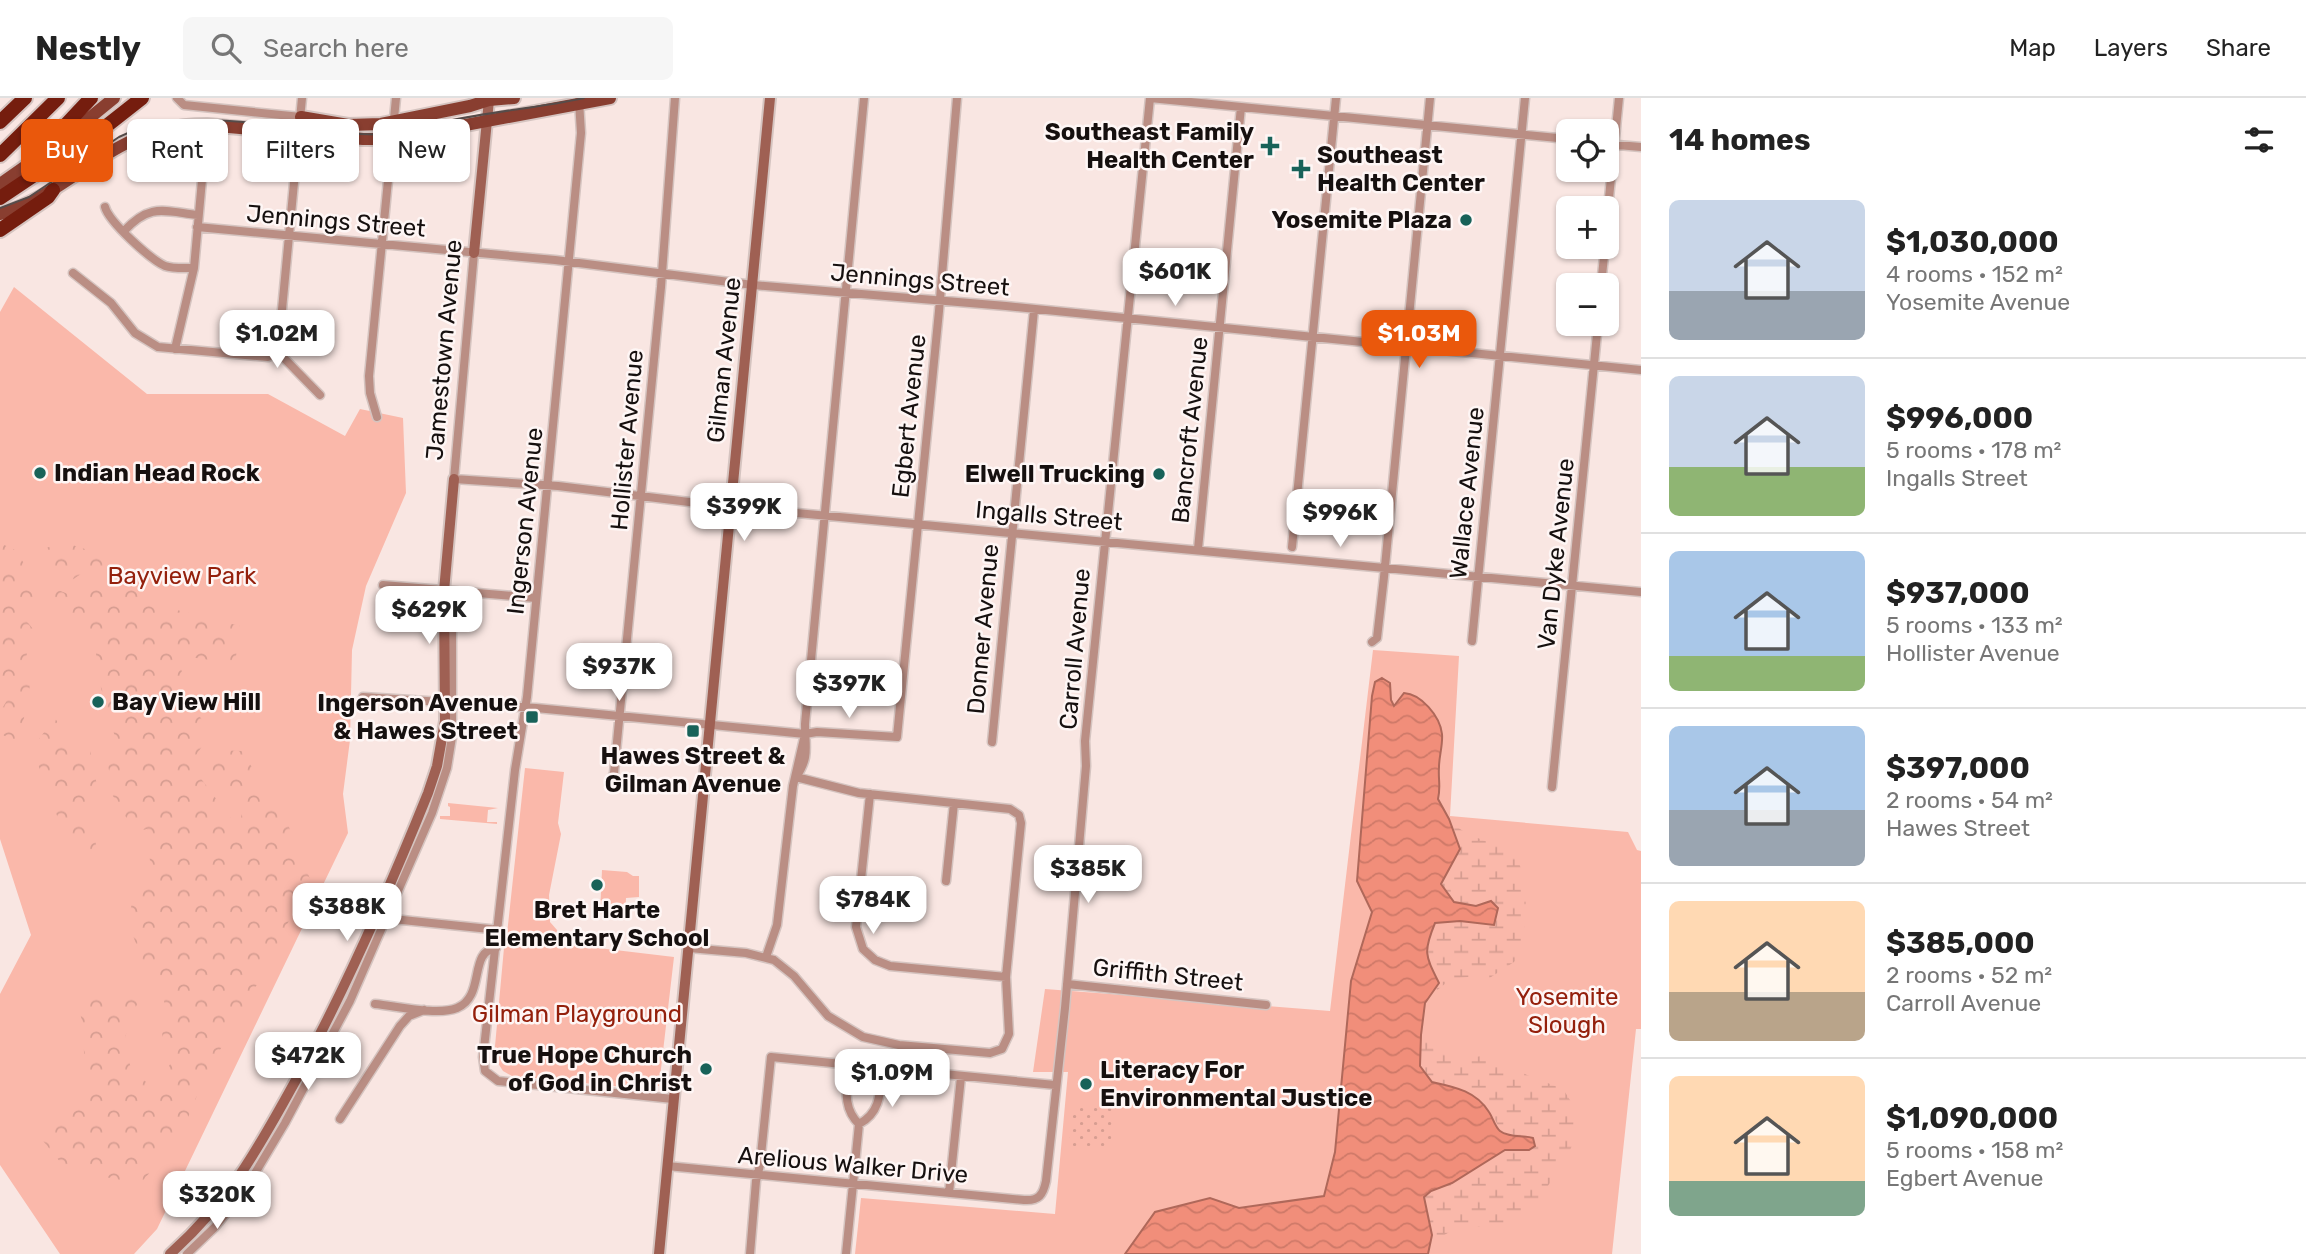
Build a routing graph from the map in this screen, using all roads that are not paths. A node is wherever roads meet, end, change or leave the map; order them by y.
1 (25, 98) edge
2 (58, 98) edge
3 (91, 98) edge
4 (114, 98) edge
5 (142, 98) edge
6 (177, 98) edge
7 (302, 98) edge
8 (396, 98) edge
9 (513, 98) edge
10 (610, 98) edge
11 (675, 98) edge
12 (770, 98) edge
13 (864, 98) edge
14 (957, 98) edge
15 (1150, 98) edge
16 (1336, 98) edge
17 (1430, 98) edge
18 (1525, 98) edge
19 (1619, 98) edge
20 (488, 99) edge
21 (579, 101) edge
22 (1241, 107) junction
23 (1335, 116) junction
24 (301, 117) junction
25 (71, 119) edge
26 (87, 119) edge
27 (393, 119) edge
28 (407, 119) edge
29 (1615, 119) edge
30 (0, 122) edge
31 (486, 123) junction
32 (373, 124) edge
33 (1427, 125) junction
34 (470, 126) edge
35 (1521, 134) junction
36 (1556, 138) edge
37 (127, 143) edge
38 (1619, 145) edge
39 (1641, 147) edge
40 (0, 155) edge
41 (21, 170) edge
42 (201, 182) edge
43 (294, 182) edge
44 (387, 182) edge
45 (0, 184) edge
46 (53, 190) junction
47 (0, 198) edge
48 (105, 207) dead end
49 (2, 214) edge
50 (198, 215) junction
51 (197, 227) junction
52 (0, 230) edge
53 (124, 231) junction
54 (289, 236) junction
55 (381, 244) junction
56 (474, 253) junction
57 (569, 264) junction
58 (194, 268) junction
59 (73, 273) dead end
60 (660, 274) junction
61 (753, 285) junction
62 (847, 292) junction
63 (940, 301) junction
64 (1034, 310) junction
65 (1127, 318) junction
66 (1220, 328) junction
67 (1597, 336) edge
68 (1314, 337) junction
69 (1407, 346) junction
70 (174, 349) junction
71 (278, 352) junction
72 (1500, 355) junction
73 (1594, 365) junction
74 (1641, 370) edge
75 (320, 395) dead end
76 (377, 417) dead end
77 (454, 479) junction
78 (547, 486) junction
79 (640, 498) junction
80 (731, 506) junction
81 (824, 514) junction
82 (918, 523) junction
83 (1012, 532) junction
84 (1105, 540) junction
85 (1292, 547) dead end
86 (1198, 549) junction
87 (1385, 567) junction
88 (1478, 576) junction
89 (383, 585) dead end
90 (1572, 585) junction
91 (444, 589) junction
92 (1641, 592) edge
93 (536, 598) junction
94 (1375, 640) dead end
95 (1472, 641) dead end
96 (363, 697) dead end
97 (449, 702) junction
98 (525, 708) junction
99 (619, 717) junction
100 (710, 726) junction
101 (805, 734) junction
102 (992, 742) dead end
103 (796, 777) junction
104 (609, 785) dead end
105 (1552, 787) dead end
106 (870, 794) junction
107 (954, 803) junction
108 (946, 881) dead end
109 (381, 918) junction
110 (499, 930) junction
111 (496, 948) junction
112 (689, 948) junction
113 (766, 957) junction
114 (1006, 977) junction
115 (1067, 984) junction
116 (375, 1004) dead end
117 (1266, 1004) dead end
118 (431, 1010) junction
119 (848, 1065) junction
120 (882, 1068) junction
121 (961, 1077) junction
122 (1055, 1085) junction
123 (673, 1099) junction
124 (282, 1117) junction
125 (341, 1119) dead end
126 (859, 1124) junction
127 (667, 1166) junction
128 (757, 1175) junction
129 (854, 1183) junction
130 (949, 1193) junction
131 (1035, 1200) joint
132 (170, 1254) edge
133 (187, 1254) edge
134 (659, 1254) edge
135 (750, 1254) edge
136 (846, 1254) edge

1 - 30 highway
2 - 40 highway
3 - 25 highway
4 - 26 main road
5 - 47 highway
6 - 24 street
7 - 24 street
8 - 27 street
9 - 20 main road
10 - 21 main road
11 - 60 street, Hollister Avenue
12 - 61 street, Gilman Avenue
13 - 62 street
14 - 63 street, Egbert Avenue
15 - 22 street
15 - 65 street, Carroll Avenue
16 - 23 street
17 - 33 street
18 - 35 street, Wallace Avenue
19 - 29 street
20 - 28 main road
20 - 31 street, Jamestown Avenue
21 - 31 main road
21 - 57 street, Ingerson Avenue
22 - 23 street
22 - 66 street, Bancroft Avenue
23 - 33 street
23 - 68 street
24 - 32 main road
31 - 34 main road
31 - 56 street, Jamestown Avenue
33 - 35 street
33 - 69 street
35 - 36 street
35 - 72 street, Wallace Avenue
37 - 46 main road
38 - 39 street
41 - 45 main road
42 - 50 street
43 - 54 street
44 - 55 street
46 - 49 main road
46 - 52 highway
48 - 53 street
50 - 51 street
50 - 53 street
51 - 54 street, Jennings Street
51 - 58 street
53 - 58 street
54 - 55 street, Jennings Street
54 - 71 street
55 - 56 street, Jennings Street
55 - 76 street
56 - 57 street, Jennings Street
56 - 77 street, Jamestown Avenue
57 - 60 street, Jennings Street
57 - 78 street, Ingerson Avenue
58 - 70 street
59 - 70 street
60 - 61 street, Jennings Street
60 - 79 street, Hollister Avenue
61 - 62 street, Jennings Street
61 - 80 street, Gilman Avenue
62 - 63 street, Jennings Street
62 - 81 street
63 - 64 street, Jennings Street
63 - 82 street, Egbert Avenue
64 - 65 street, Jennings Street
64 - 83 street, Donner Avenue
65 - 66 street, Jennings Street
65 - 84 street, Carroll Avenue
66 - 68 street, Jennings Street
66 - 86 street, Bancroft Avenue
67 - 73 street, Van Dyke Avenue
68 - 69 street, Jennings Street
68 - 85 street
69 - 72 street, Jennings Street
69 - 87 street
70 - 71 street
71 - 75 street
72 - 73 street, Jennings Street
72 - 88 street, Wallace Avenue
73 - 74 street, Jennings Street
73 - 90 street, Van Dyke Avenue
77 - 78 street, Ingalls Street
77 - 91 street, Jamestown Avenue
78 - 79 street, Ingalls Street
78 - 93 street, Ingerson Avenue
79 - 80 street, Ingalls Street
79 - 99 street, Hollister Avenue
80 - 81 street, Ingalls Street
80 - 100 street, Gilman Avenue
81 - 82 street, Ingalls Street
81 - 101 street
82 - 83 street, Ingalls Street
82 - 101 street, Egbert Avenue
83 - 84 street, Ingalls Street
83 - 102 street, Donner Avenue
84 - 86 street, Ingalls Street
84 - 115 street, Carroll Avenue
86 - 87 street, Ingalls Street
87 - 88 street, Ingalls Street
87 - 94 street
88 - 90 street, Ingalls Street
88 - 95 street, Wallace Avenue
89 - 91 street
90 - 92 street, Ingalls Street
90 - 105 street, Van Dyke Avenue
91 - 93 street
91 - 97 street, Jamestown Avenue
93 - 98 street, Ingerson Avenue
96 - 97 street
97 - 98 street
97 - 109 street, Jamestown Avenue
98 - 99 street
98 - 110 street, Ingerson Avenue
99 - 100 street
99 - 104 street, Hollister Avenue
100 - 101 street
100 - 112 street, Gilman Avenue
101 - 103 street
103 - 106 street
103 - 113 street
106 - 107 street
106 - 114 street
107 - 108 street
107 - 114 street
109 - 110 street
109 - 124 street, Jamestown Avenue
110 - 111 street, Ingerson Avenue
111 - 118 street
111 - 123 street, Ingerson Avenue
112 - 113 street
112 - 123 street, Gilman Avenue
113 - 114 street
115 - 117 street, Griffith Street
115 - 122 street, Carroll Avenue
116 - 118 street
118 - 125 street
119 - 120 street
119 - 126 street
119 - 128 street
120 - 121 street
120 - 126 street
121 - 122 street
121 - 130 street
122 - 131 street, Carroll Avenue
123 - 127 street, Gilman Avenue
124 - 132 street, Jamestown Avenue
124 - 133 street, Jamestown Avenue
126 - 129 street
127 - 128 street, Arelious Walker Drive
127 - 134 street, Gilman Avenue
128 - 129 street, Arelious Walker Drive
128 - 135 street
129 - 130 street, Arelious Walker Drive
129 - 136 street
130 - 131 street, Arelious Walker Drive

